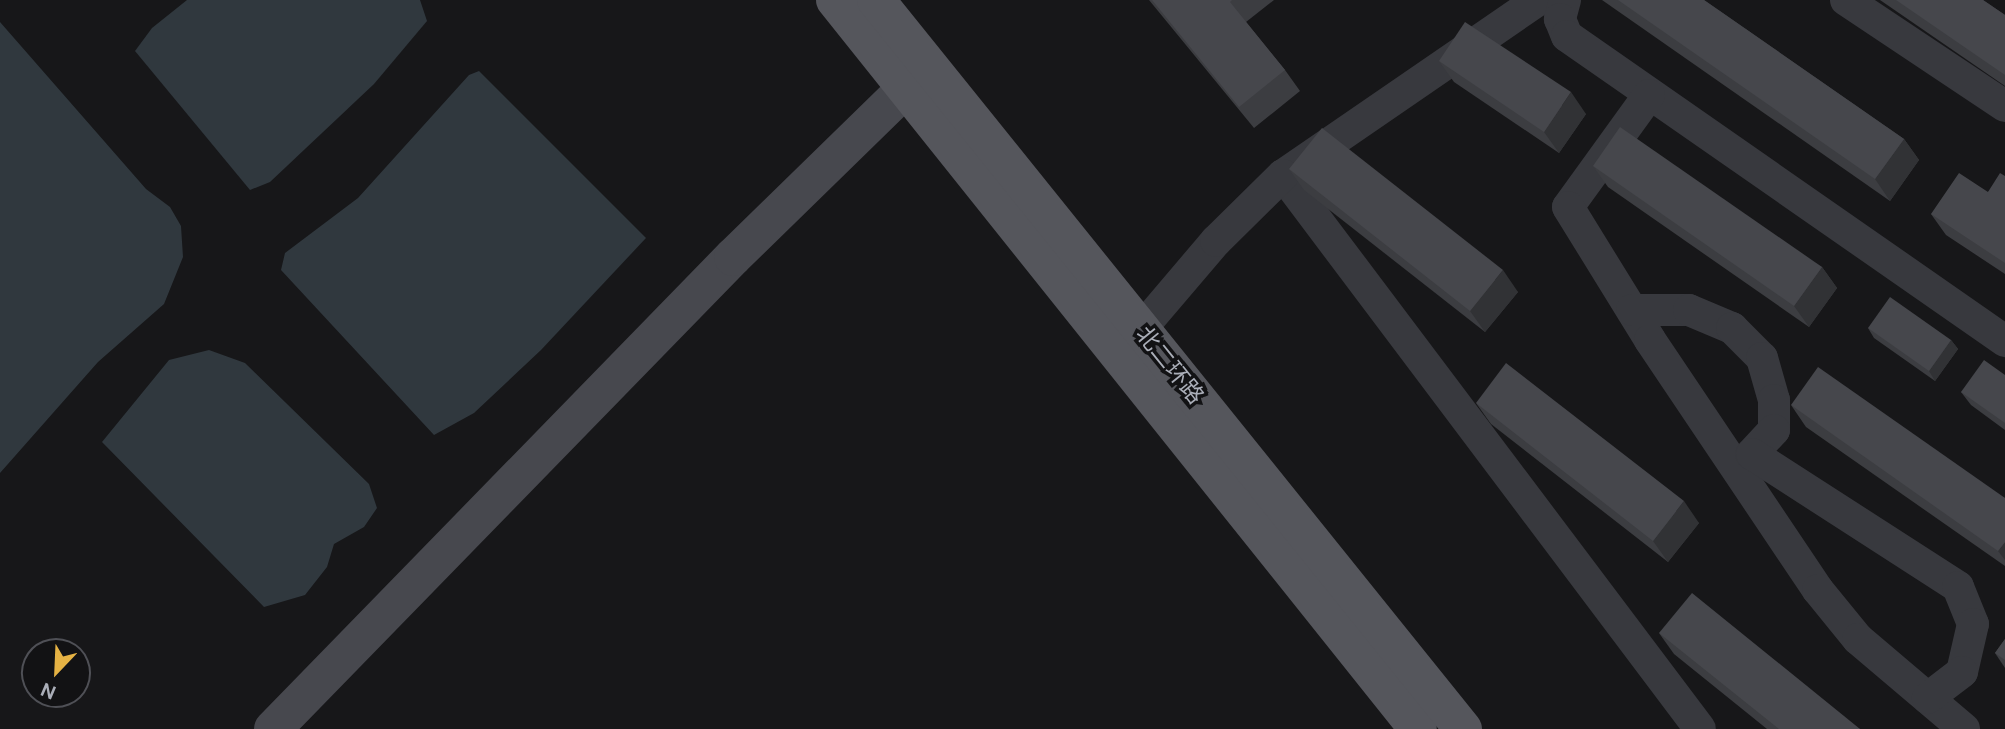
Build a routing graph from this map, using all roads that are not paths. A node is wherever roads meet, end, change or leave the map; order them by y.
1 (835, 0) edge
2 (876, 0) edge
3 (1538, 0) edge
4 (1565, 0) edge
5 (1846, 0) edge
6 (906, 88) junction
7 (1649, 95) junction
8 (2005, 106) edge
9 (1283, 175) junction
10 (1632, 310) junction
11 (1141, 329) junction
12 (2005, 341) edge
13 (1928, 698) junction
14 (272, 729) edge
15 (1418, 729) edge
16 (1463, 729) edge
17 (1700, 729) edge
18 (1964, 729) edge

1 - 6 main road, 北二环路
2 - 11 main road, 北二环路
3 - 9 street
4 - 7 street
5 - 8 street
6 - 14 street
6 - 15 main road, 北二环路
7 - 10 street
7 - 12 street
9 - 11 street
9 - 17 street
10 - 13 street
10 - 13 street
11 - 16 main road, 北二环路
13 - 18 street

